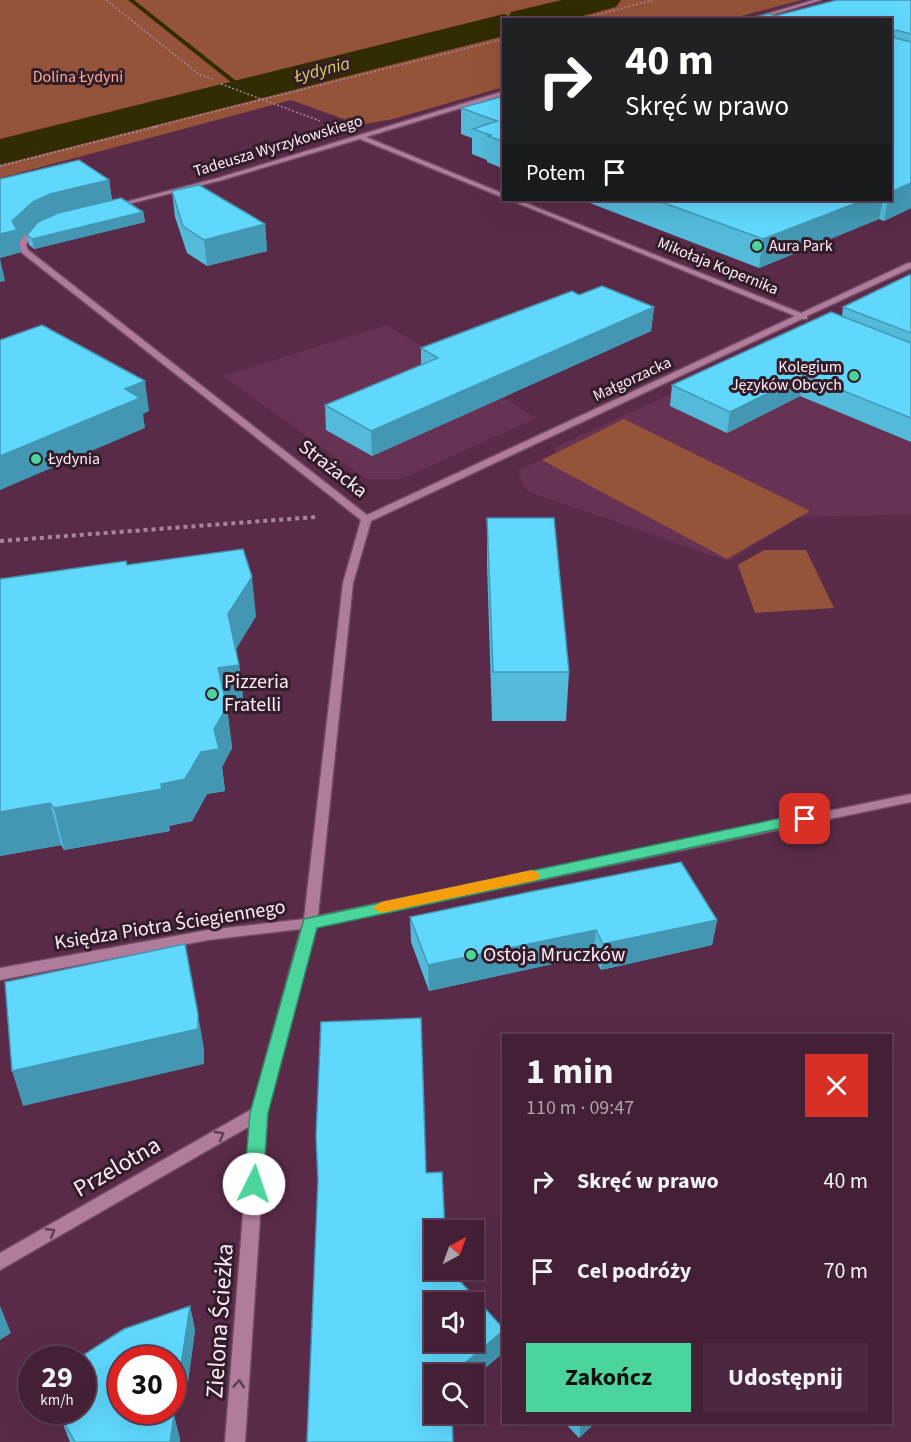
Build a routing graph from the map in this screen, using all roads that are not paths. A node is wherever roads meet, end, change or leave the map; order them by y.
1 (819, 0) edge
2 (756, 18) edge
3 (502, 94) edge
4 (359, 136) junction
5 (502, 195) edge
6 (515, 201) edge
7 (105, 208) edge
8 (51, 222) edge
9 (911, 265) edge
10 (800, 316) junction
11 (811, 320) edge
12 (366, 519) junction
13 (911, 798) edge
14 (310, 923) junction
15 (0, 974) edge
16 (259, 1113) junction
17 (0, 1262) edge
18 (235, 1442) edge

1 - 2 street
3 - 4 street, Tadeusza Wyrzykowskiego
4 - 5 street
4 - 7 street, Tadeusza Wyrzykowskiego
6 - 10 street, Mikołaja Kopernika
8 - 12 street, Strażacka
9 - 10 street, Małgorzacka
10 - 11 street, Mikołaja Kopernika
10 - 12 street, Małgorzacka
12 - 14 street, Strażacka
13 - 14 street, Księdza Piotra Ściegiennego
14 - 15 street, Księdza Piotra Ściegiennego
14 - 16 street, Zielona Ścieżka
17 -> 16 street, Przelotna
18 -> 16 street, Zielona Ścieżka

